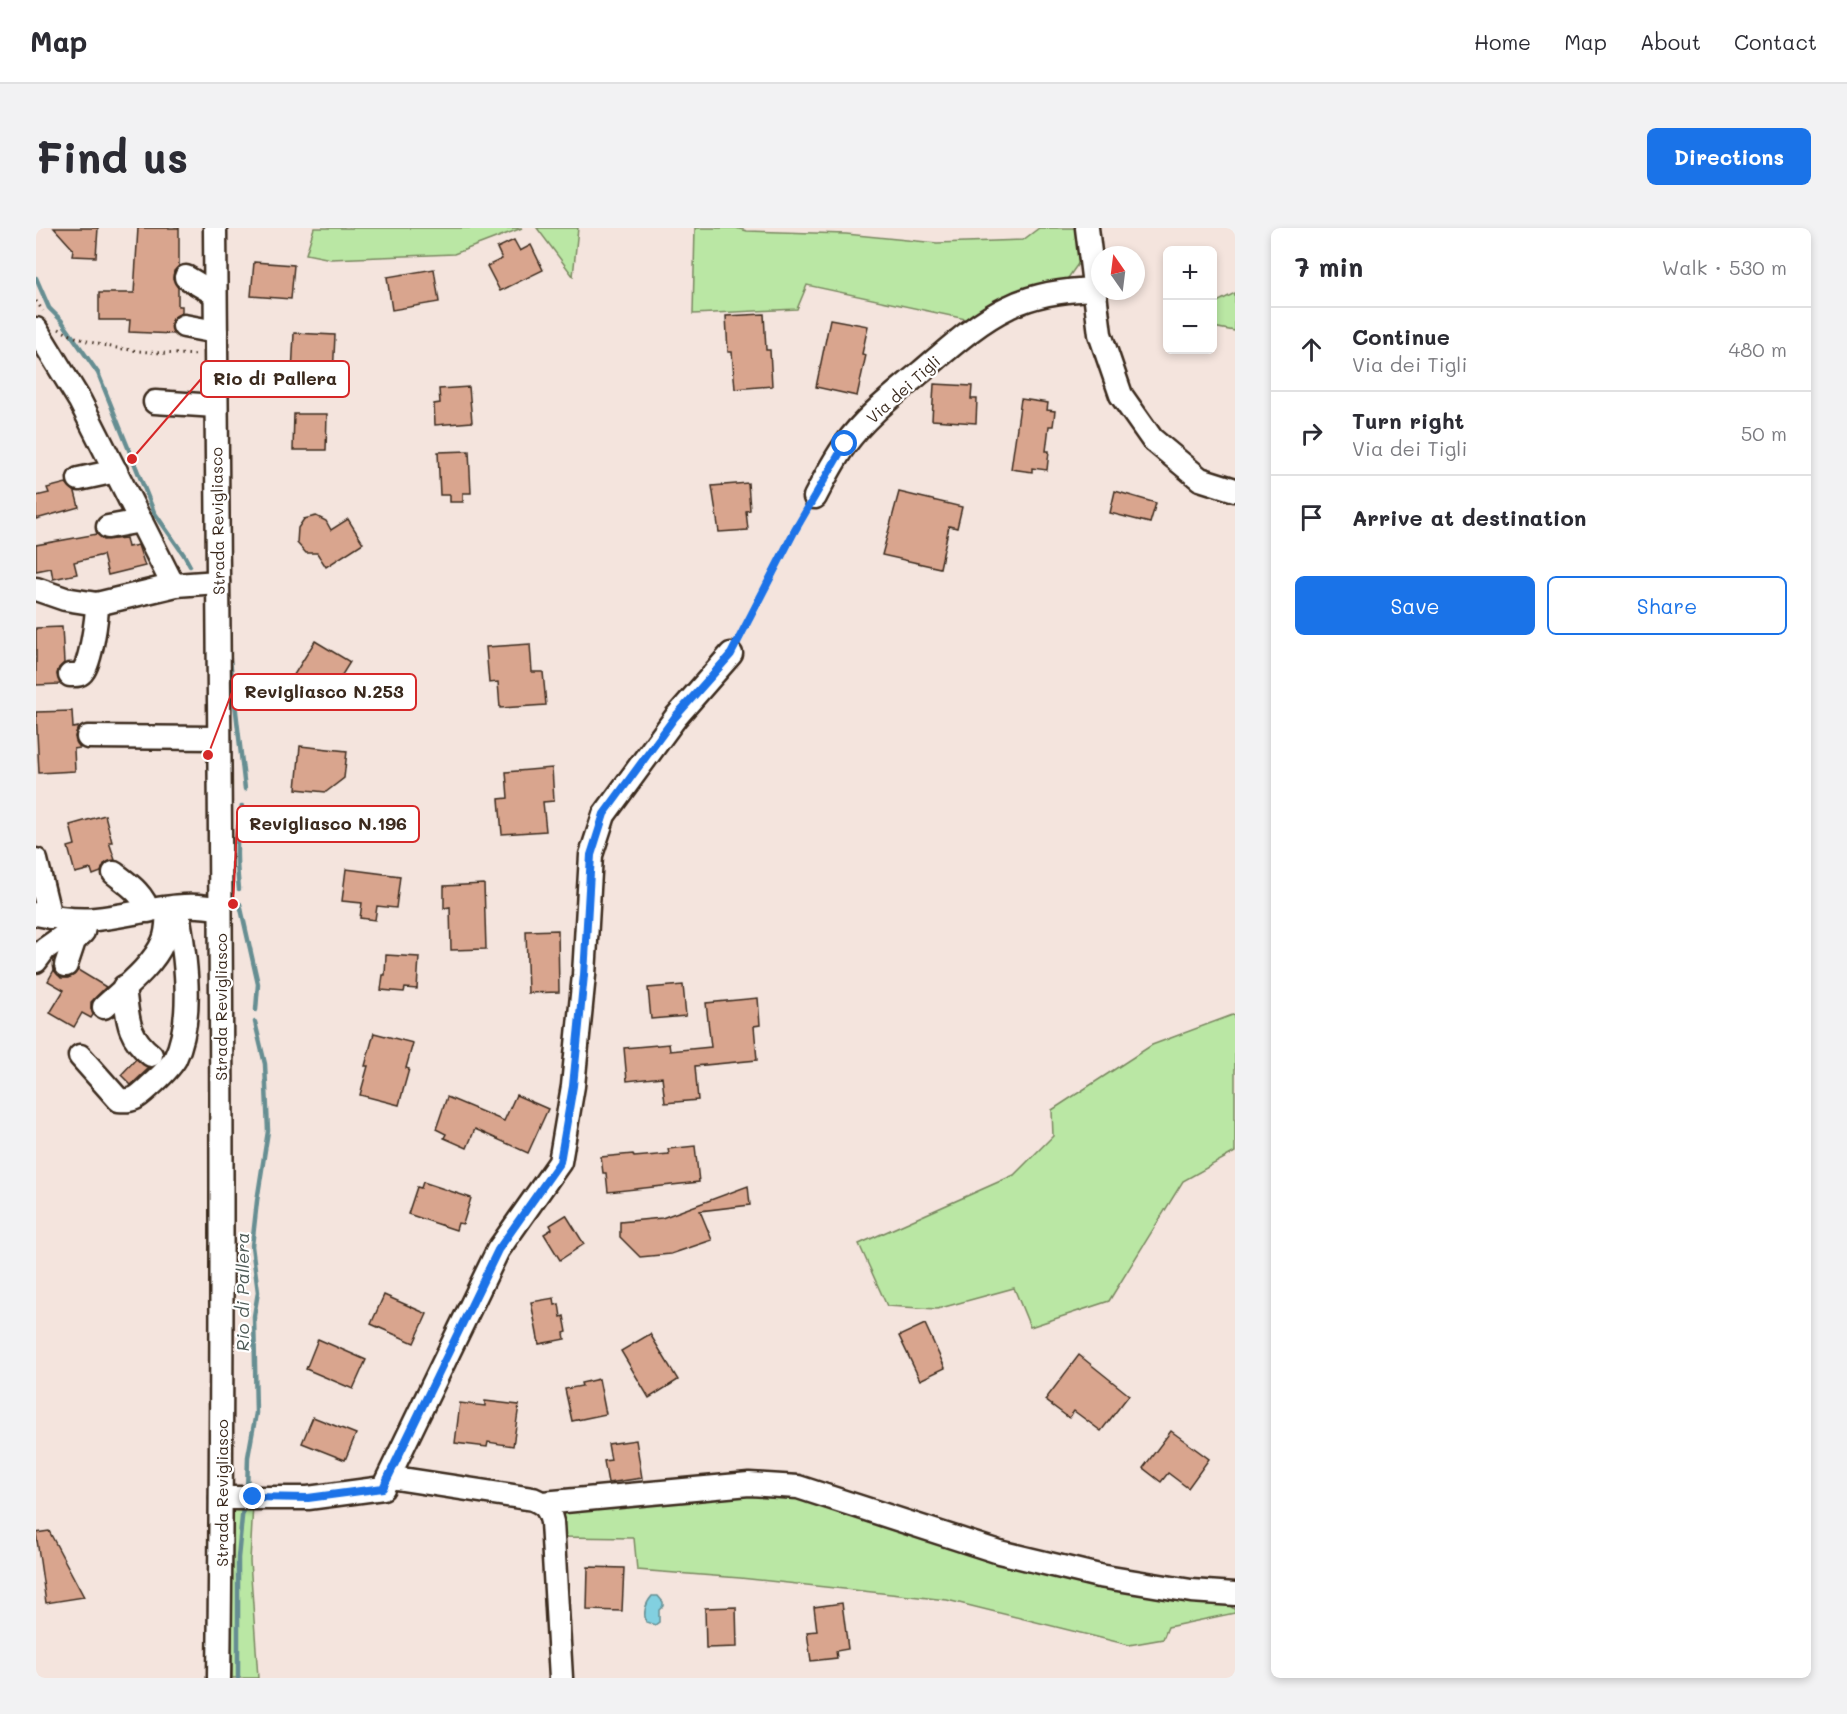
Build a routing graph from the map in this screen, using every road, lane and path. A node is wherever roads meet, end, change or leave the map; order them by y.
1 (215, 228) edge
2 (1088, 228) edge
3 (1091, 258) edge
4 (186, 277) dead end
5 (1091, 289) edge
6 (215, 294) junction
7 (1095, 300) edge
8 (36, 301) edge
9 (46, 324) edge
10 (184, 326) dead end
11 (216, 333) junction
12 (42, 350) edge
13 (216, 356) junction
14 (155, 402) dead end
15 (216, 406) junction
16 (116, 471) junction
17 (80, 479) dead end
18 (1235, 490) edge
19 (815, 496) joint
20 (141, 521) junction
21 (108, 527) dead end
22 (218, 582) junction
23 (37, 585) edge
24 (176, 585) junction
25 (89, 603) junction
26 (731, 654) joint
27 (70, 675) dead end
28 (88, 736) dead end
29 (219, 738) junction
30 (36, 860) edge
31 (114, 873) dead end
32 (164, 909) junction
33 (219, 909) junction
34 (43, 916) edge
35 (86, 920) junction
36 (36, 961) edge
37 (66, 965) dead end
38 (124, 987) junction
39 (104, 1006) dead end
40 (151, 1055) dead end
41 (80, 1056) dead end
42 (389, 1477) junction
43 (221, 1498) junction
44 (543, 1503) junction
45 (1235, 1594) edge
46 (219, 1678) edge
47 (561, 1678) edge

1 - 6 street, Strada Revigliasco
2 - 3 street
4 - 6 street
5 - 19 street, Via dei Tigli
6 - 11 street, Strada Revigliasco
7 - 18 street
8 - 9 path
9 - 12 street
9 - 13 path
10 - 11 street
11 - 13 street, Strada Revigliasco
12 - 16 street
13 - 15 street, Strada Revigliasco
14 - 15 street
15 - 22 street, Strada Revigliasco
16 - 17 street
16 - 20 street
19 - 26 path
20 - 21 street
20 - 24 street
22 - 24 street
22 - 29 street, Strada Revigliasco
23 - 25 street
24 - 25 street
25 - 27 street
26 - 42 street
28 - 29 street
29 - 33 street, Strada Revigliasco
30 - 34 street
31 - 32 street
32 - 33 street
32 - 35 street
32 - 38 street
32 - 41 street
33 - 43 street, Strada Revigliasco
34 - 35 street
35 - 36 street
35 - 37 street
38 - 39 street
38 - 40 street
42 - 43 street
42 - 44 street
43 - 46 street, Strada Revigliasco
44 - 45 street
44 - 47 street

